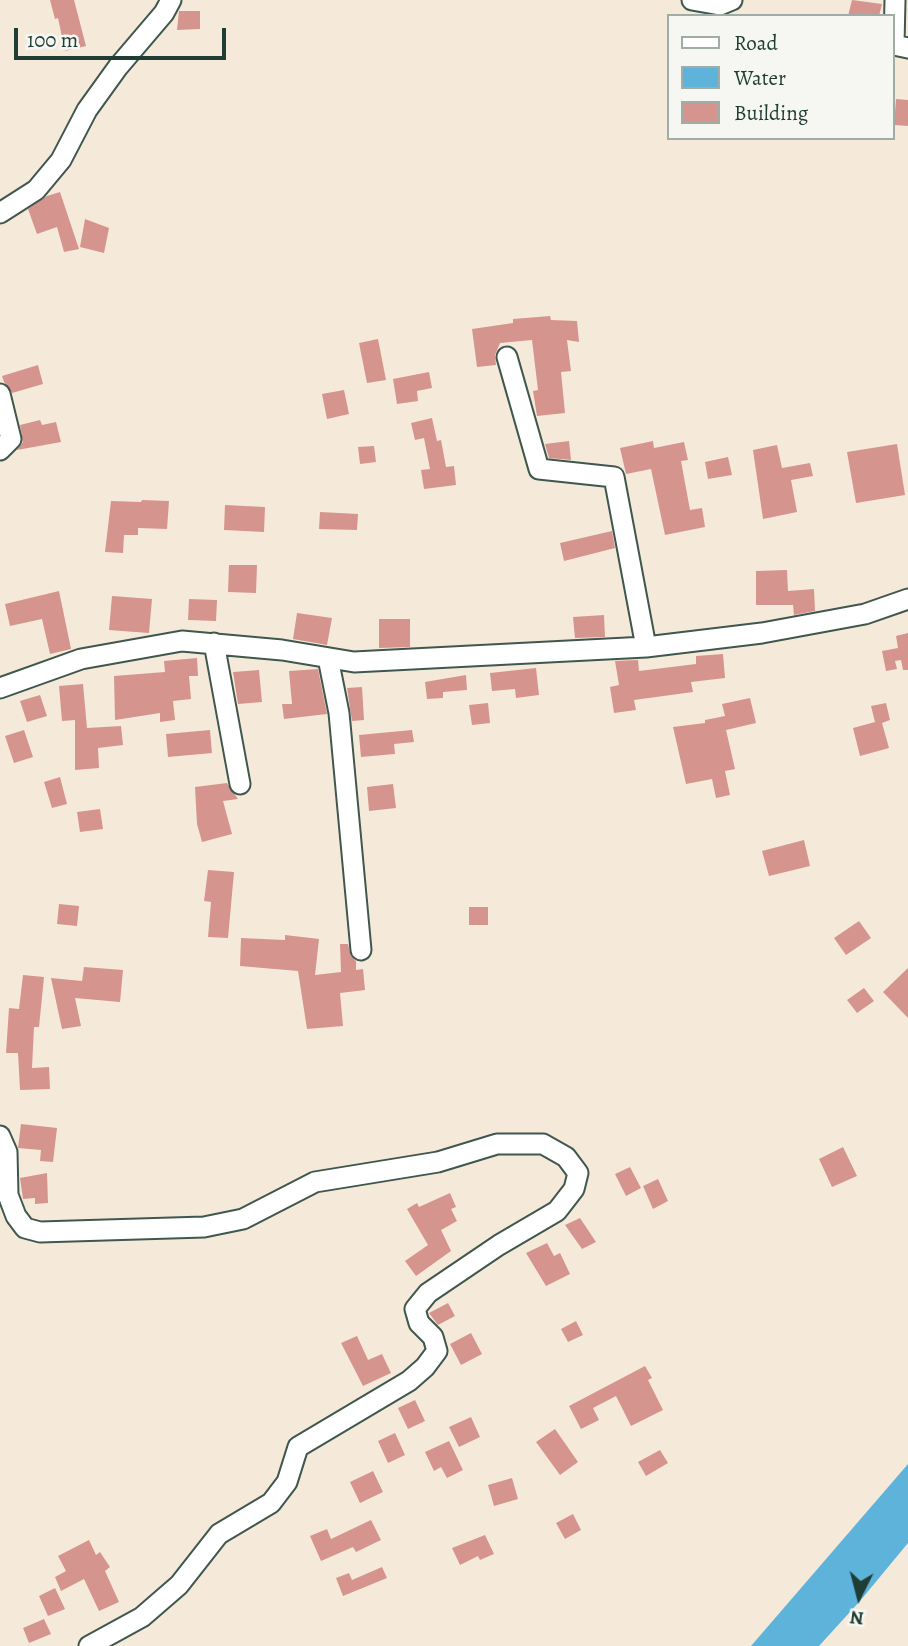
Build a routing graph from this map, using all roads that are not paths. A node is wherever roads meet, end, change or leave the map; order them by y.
1 (171, 0) edge
2 (692, 0) edge
3 (732, 0) edge
4 (895, 0) edge
5 (908, 48) edge
6 (0, 213) edge
7 (507, 358) dead end
8 (0, 394) edge
9 (0, 450) edge
10 (908, 599) edge
11 (215, 643) junction
12 (646, 647) junction
13 (328, 658) junction
14 (0, 688) edge
15 (240, 784) dead end
16 (361, 950) dead end
17 (0, 1136) edge
18 (89, 1646) edge

1 - 6 street
2 - 3 street
4 - 5 street
7 - 12 street
8 - 9 street
10 - 12 street
11 - 13 street
11 - 14 street
11 - 15 street
12 - 13 street
13 - 16 street
17 - 18 street

